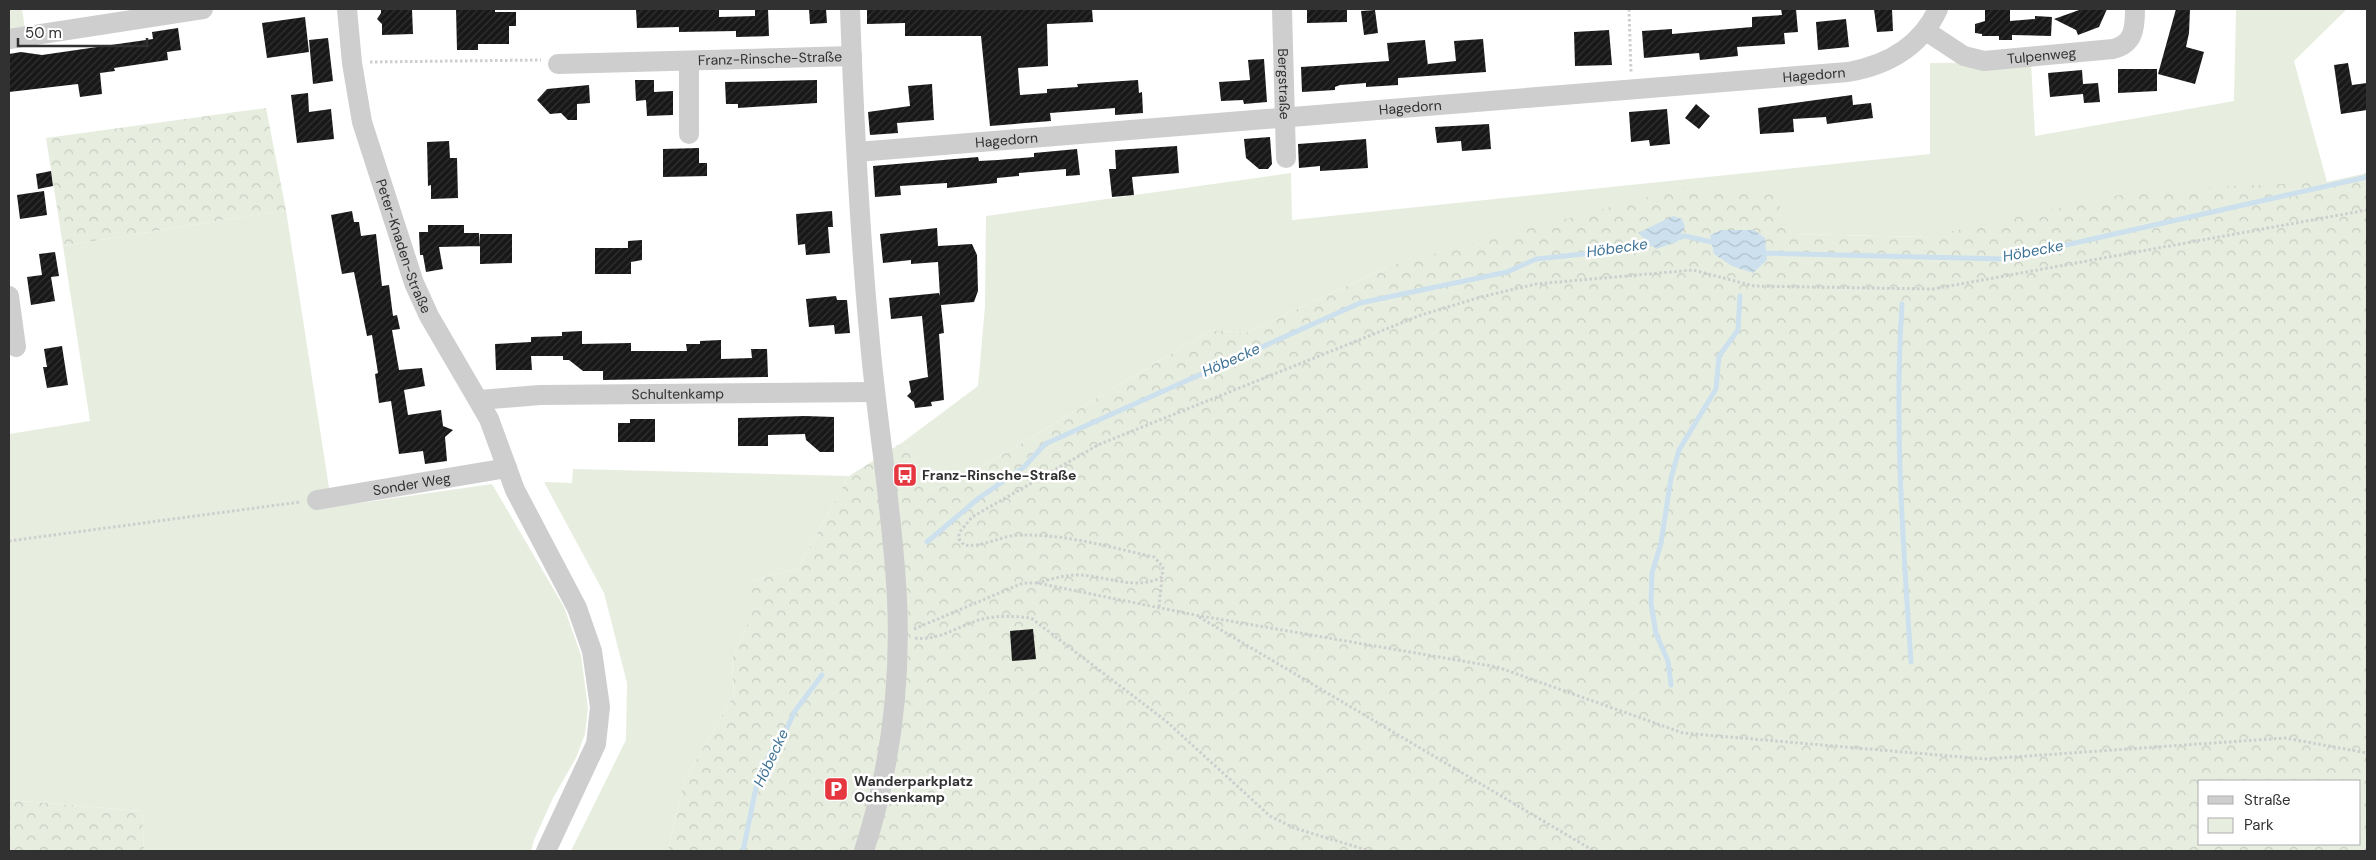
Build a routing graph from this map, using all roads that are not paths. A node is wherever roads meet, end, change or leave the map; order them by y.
1 (203, 9) edge
2 (347, 9) edge
3 (850, 9) edge
4 (1282, 9) edge
5 (1938, 9) edge
6 (2135, 9) edge
7 (1926, 31) junction
8 (9, 39) edge
9 (852, 56) junction
10 (689, 62) junction
11 (558, 64) road end
12 (1284, 118) junction
13 (689, 134) dead end
14 (857, 152) junction
15 (1286, 158) dead end
16 (9, 296) edge
17 (16, 347) dead end
18 (875, 392) junction
19 (479, 400) junction
20 (507, 468) junction
21 (317, 500) road end
22 (546, 851) edge
23 (864, 851) edge

1 - 8 street
2 - 19 street, Peter-Knaden-Straße
3 - 9 street, Franz-Rinsche-Straße
4 - 12 street, Bergstraße
5 - 7 street, Hagedorn
6 - 7 street, Tulpenweg
7 - 12 street, Hagedorn
9 - 10 street, Franz-Rinsche-Straße
9 - 14 street, Franz-Rinsche-Straße
10 - 11 street, Franz-Rinsche-Straße
10 - 13 street, Franz-Rinsche-Straße
12 - 14 street, Hagedorn
12 - 15 street, Bergstraße
14 - 18 street, Franz-Rinsche-Straße
16 - 17 street
18 - 19 street, Schultenkamp
18 - 23 street, Franz-Rinsche-Straße
19 - 20 street, Peter-Knaden-Straße
20 - 21 street, Sonder Weg
20 - 22 street, Peter-Knaden-Straße

